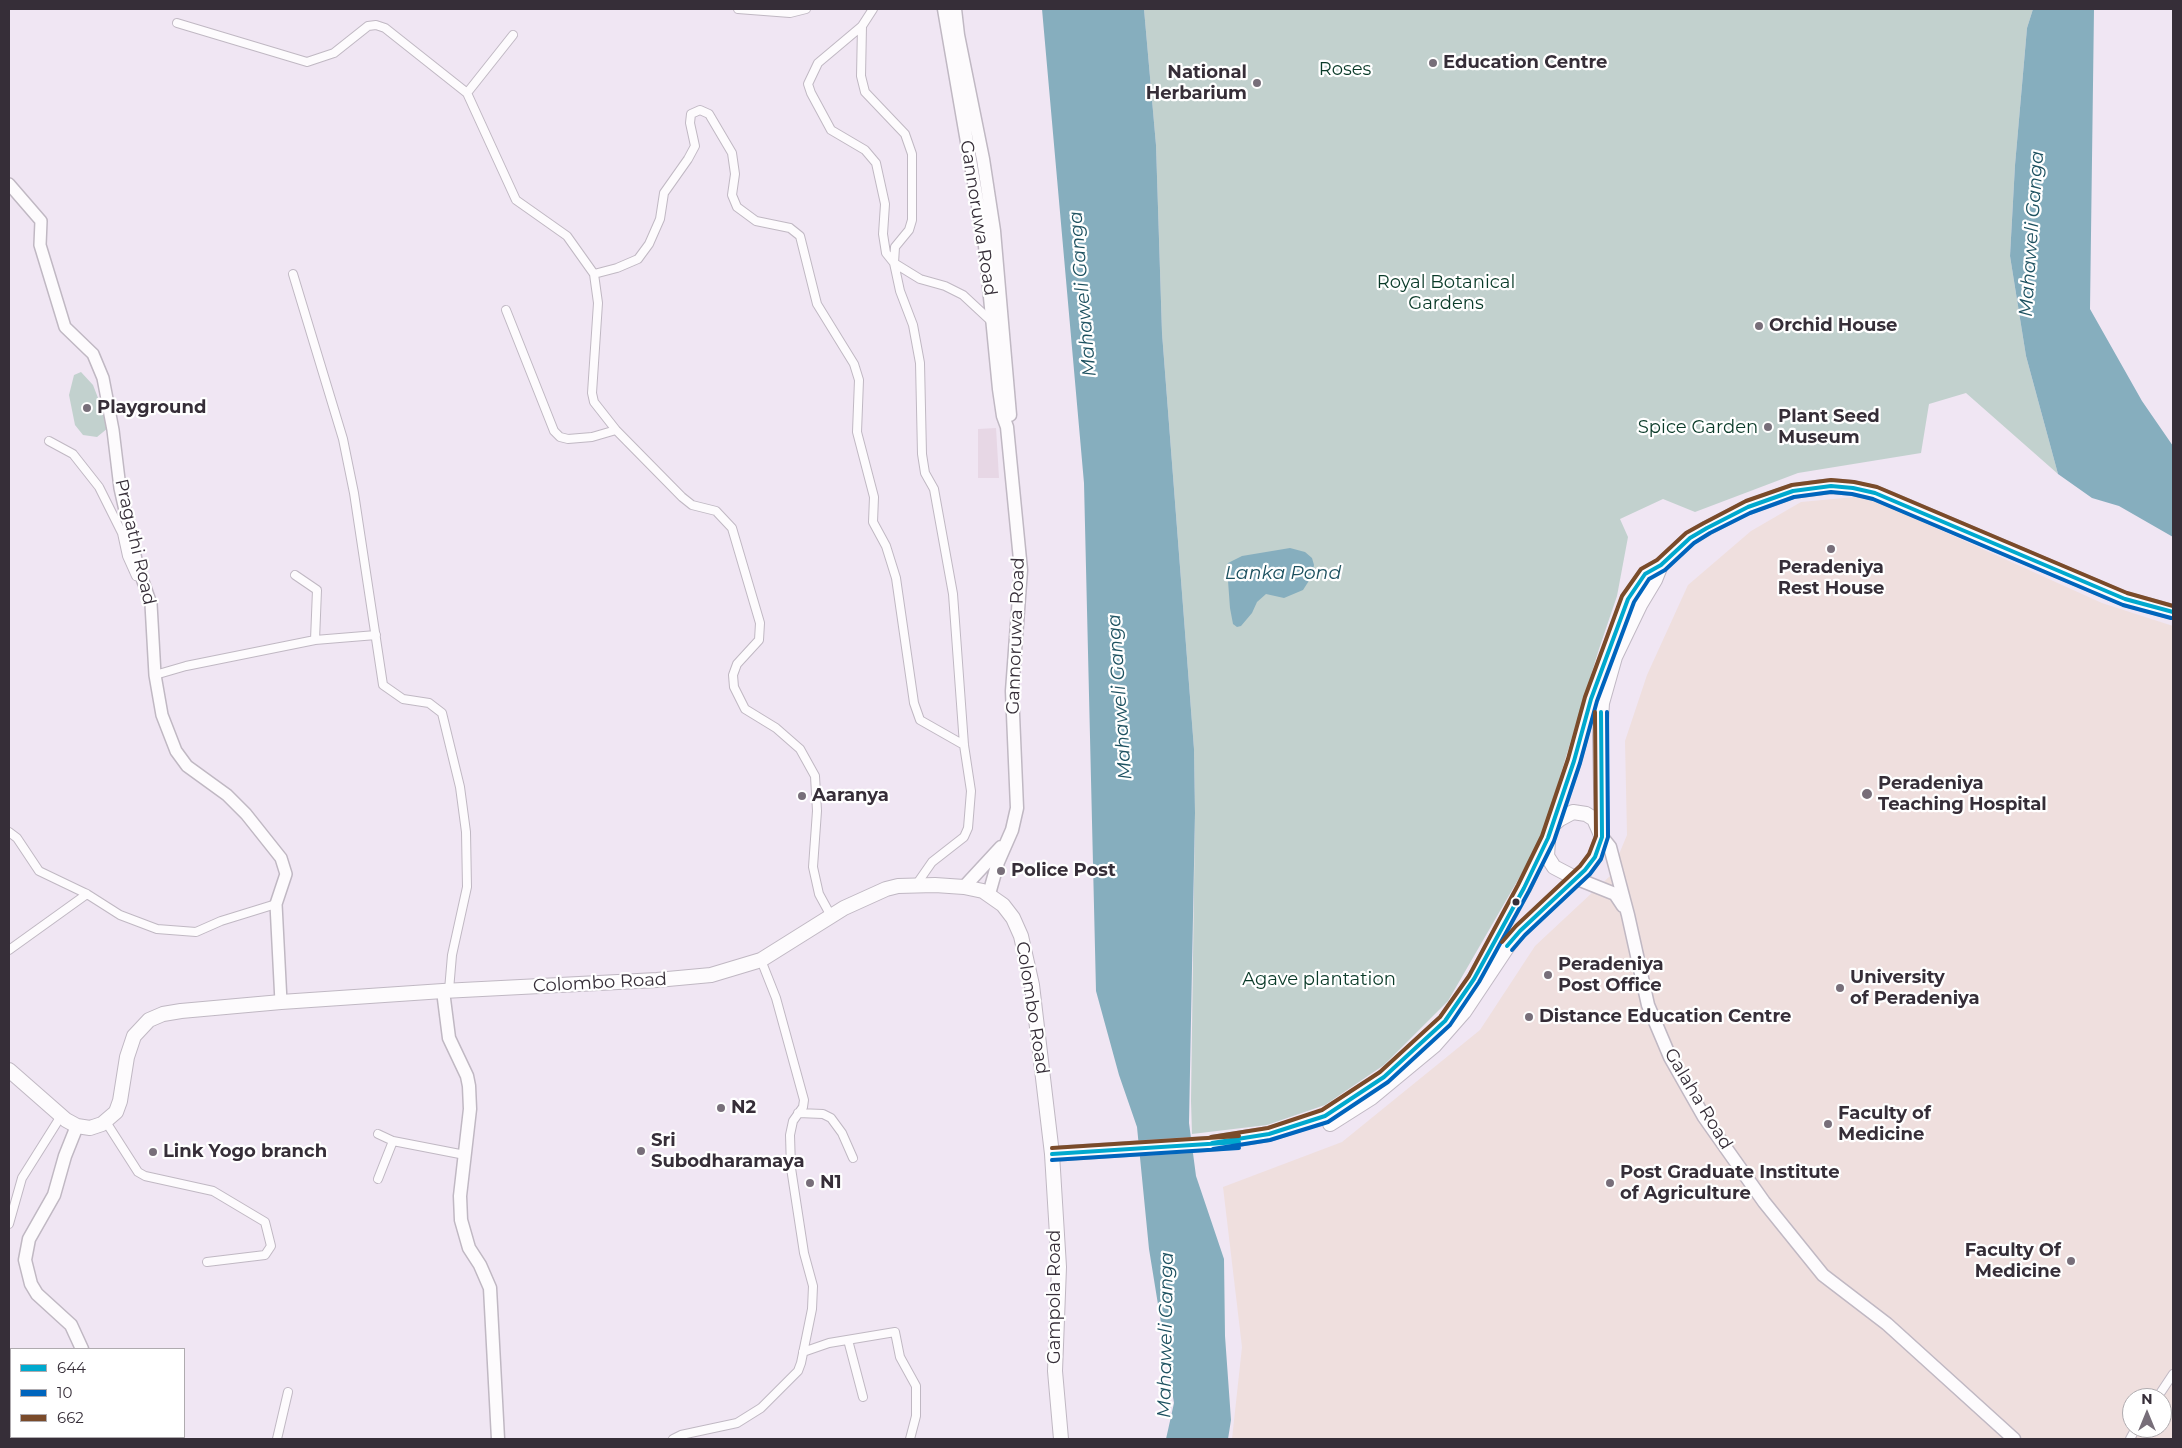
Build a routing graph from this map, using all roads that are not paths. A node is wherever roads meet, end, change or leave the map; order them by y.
1 (738, 9) edge
2 (806, 9) edge
3 (873, 9) edge
4 (944, 9) edge
5 (956, 9) edge
6 (177, 23) dead end
7 (862, 26) junction
8 (513, 35) dead end
9 (960, 75) junction
10 (467, 93) junction
11 (9, 184) edge
12 (894, 263) junction
13 (293, 274) dead end
14 (594, 274) junction
15 (506, 310) dead end
16 (992, 322) junction
17 (1007, 428) junction
18 (616, 430) junction
19 (49, 441) dead end
20 (1661, 565) junction
21 (295, 575) dead end
22 (152, 612) junction
23 (2173, 612) edge
24 (376, 635) junction
25 (315, 640) junction
26 (155, 675) junction
27 (964, 745) junction
28 (9, 832) edge
29 (1550, 832) junction
30 (1602, 837) junction
31 (1006, 842) junction
32 (1575, 878) junction
33 (916, 885) junction
34 (964, 887) junction
35 (87, 894) junction
36 (989, 894) junction
37 (276, 904) junction
38 (1628, 915) junction
39 (832, 916) junction
40 (9, 950) edge
41 (762, 960) junction
42 (446, 990) junction
43 (281, 1002) junction
44 (9, 1070) edge
45 (798, 1113) junction
46 (62, 1116) junction
47 (106, 1122) junction
48 (77, 1126) junction
49 (378, 1134) dead end
50 (394, 1141) junction
51 (1212, 1143) junction
52 (1052, 1154) junction
53 (464, 1155) junction
54 (852, 1158) dead end
55 (378, 1179) dead end
56 (9, 1224) edge
57 (207, 1262) dead end
58 (848, 1340) junction
59 (82, 1348) edge
60 (804, 1352) junction
61 (2173, 1374) edge
62 (2164, 1388) edge
63 (288, 1392) dead end
64 (863, 1396) dead end
65 (277, 1439) edge
66 (498, 1439) edge
67 (673, 1439) edge
68 (910, 1439) edge
69 (1061, 1439) edge
70 (2014, 1439) edge

1 - 2 street
3 - 7 street
4 - 9 main road, Gannoruwa Road
5 - 9 main road, Gannoruwa Road
6 - 10 street
7 - 12 street
7 - 12 street
8 - 10 street
9 - 16 main road, Gannoruwa Road
9 - 17 main road, Gannoruwa Road
10 - 14 street
11 - 22 street, Pragathi Road
12 - 16 street
12 - 27 street
13 - 24 street
14 - 18 street
14 - 27 street
15 - 18 street
16 - 17 main road, Gannoruwa Road
17 - 31 main road, Gannoruwa Road
18 - 39 street
19 - 22 street
20 - 23 highway
20 - 29 highway
20 - 30 highway
21 - 25 street
22 - 26 street, Pragathi Road
24 - 25 street
24 - 42 street
25 - 26 street
26 - 37 street, Pragathi Road
27 - 33 street
28 - 35 street
29 - 30 highway
29 - 32 highway
29 - 51 highway
30 - 32 highway
30 - 38 main road, Galaha Road
31 - 34 main road, Gannoruwa Road
31 - 36 main road, Gannoruwa Road
32 - 38 main road, Galaha Road
32 - 51 highway
33 - 34 highway, Colombo Road
33 - 39 highway, Colombo Road
34 - 36 highway, Colombo Road
35 - 37 street
35 - 40 street
36 - 52 highway, Colombo Road
37 - 43 street, Pragathi Road
38 - 70 main road, Galaha Road
39 - 41 highway, Colombo Road
41 - 42 highway, Colombo Road
41 - 45 street
42 - 43 highway, Colombo Road
42 - 53 main road
43 - 47 highway, Colombo Road
44 - 46 highway
45 - 54 street
45 - 60 street
46 - 48 highway
46 - 56 street
47 - 48 highway
47 - 57 street
48 - 59 main road
49 - 50 street
50 - 53 street
50 - 55 street
51 - 52 highway
52 - 69 highway, Gampola Road
53 - 66 main road
58 - 60 street
58 - 64 street
58 - 68 street
60 - 67 street
61 - 62 street
63 - 65 street

